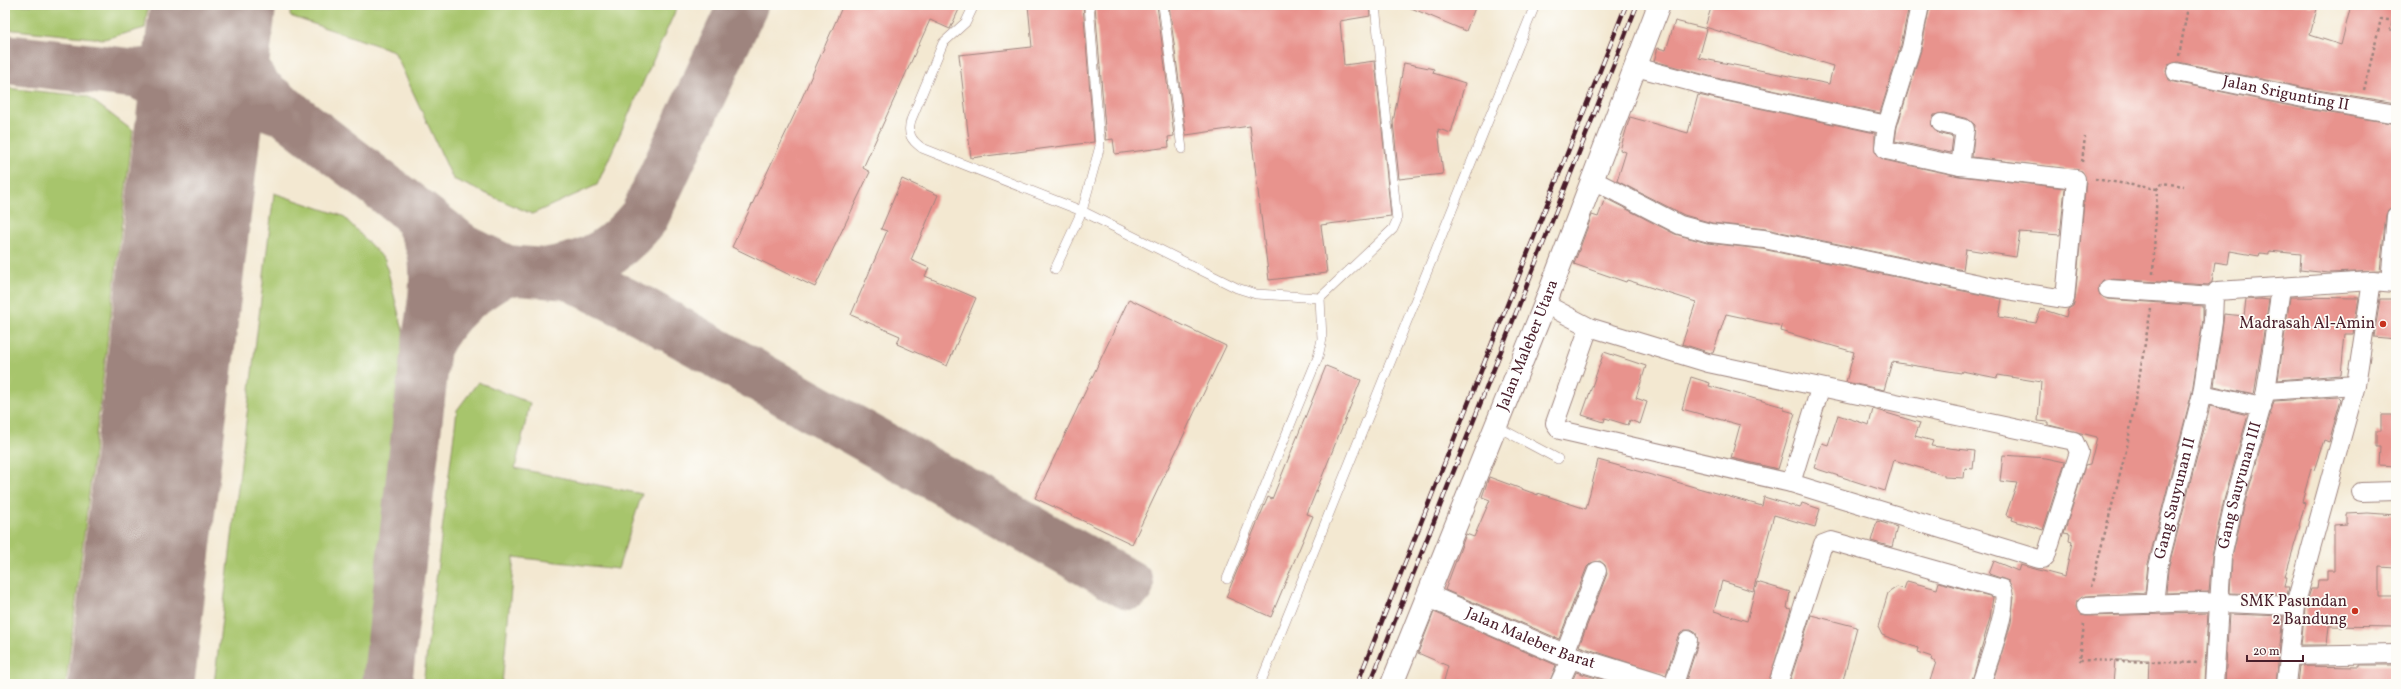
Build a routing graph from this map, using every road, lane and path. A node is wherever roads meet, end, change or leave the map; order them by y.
1 (974, 5) edge
2 (1089, 5) edge
3 (1163, 5) edge
4 (1374, 5) edge
5 (1535, 5) edge
6 (1659, 5) edge
7 (1920, 5) edge
8 (2191, 5) edge
9 (2396, 21) edge
10 (1636, 67) junction
11 (2176, 72) joint
12 (2360, 106) junction
13 (2396, 114) edge
14 (1941, 122) dead end
15 (1887, 125) junction
16 (2085, 137) dead end
17 (1182, 149) dead end
18 (1960, 166) junction
19 (2078, 177) junction
20 (1592, 180) junction
21 (2184, 186) dead end
22 (2157, 189) junction
23 (1082, 211) junction
24 (2396, 216) edge
25 (1055, 269) dead end
26 (2372, 281) junction
27 (2393, 283) edge
28 (2281, 288) junction
29 (2108, 289) dead end
30 (2153, 293) junction
31 (2214, 296) junction
32 (1320, 298) junction
33 (1545, 304) junction
34 (1588, 327) junction
35 (2356, 385) junction
36 (1820, 389) junction
37 (2202, 394) junction
38 (2264, 399) junction
39 (1496, 426) junction
40 (1558, 459) dead end
41 (1790, 483) junction
42 (2396, 491) edge
43 (2361, 492) dead end
44 (1597, 571) dead end
45 (1227, 579) dead end
46 (1428, 596) junction
47 (2217, 603) junction
48 (2154, 604) junction
49 (2086, 606) junction
50 (2295, 606) junction
51 (1688, 640) dead end
52 (2396, 654) edge
53 (2290, 656) junction
54 (1567, 657) junction
55 (2215, 663) junction
56 (1260, 684) edge
57 (1392, 684) edge
58 (1559, 684) edge
59 (1658, 684) edge
60 (1674, 684) edge
61 (1778, 684) edge
62 (1981, 684) edge
63 (2214, 684) edge
64 (2286, 684) edge

1 - 23 lane
2 - 23 lane
3 - 17 lane
4 - 32 lane
5 - 56 lane
6 - 10 street, Jalan Maleber Utara
7 - 15 street
8 - 11 path
9 - 12 path
10 - 15 street
10 - 20 street, Jalan Maleber Utara
11 - 12 street, Jalan Srigunting II
12 - 13 street, Jalan Srigunting II
14 - 18 street
15 - 18 street
16 - 19 path
18 - 19 street
19 - 20 street
19 - 22 path
20 - 33 street, Jalan Maleber Utara
21 - 22 path
22 - 30 path
23 - 25 lane
23 - 32 lane
24 - 27 street
26 - 27 street
26 - 28 street
26 - 35 street
28 - 31 street
28 - 38 street, Gang Sauyunan III
29 - 30 street
30 - 31 street
30 - 49 path
31 - 37 street, Gang Sauyunan II
32 - 45 lane
33 - 34 street
33 - 39 street, Jalan Maleber Utara
34 - 36 street
34 - 41 street
35 - 38 street
35 - 50 street
36 - 41 street
36 - 41 street
37 - 38 street
37 - 48 street, Gang Sauyunan II
38 - 47 street, Gang Sauyunan III
39 - 40 lane
39 - 46 street, Jalan Maleber Utara
42 - 43 street
44 - 54 street
46 - 54 street, Jalan Maleber Barat
46 - 57 street, Jalan Maleber Utara
47 - 48 street
47 - 50 street
47 - 55 street, Gang Sauyunan III
48 - 49 street
49 - 55 path
50 - 53 street
51 - 60 street
52 - 53 street
53 - 64 street
54 - 58 street
54 - 59 street, Jalan Maleber Barat
55 - 63 street, Gang Sauyunan III
61 - 62 street

